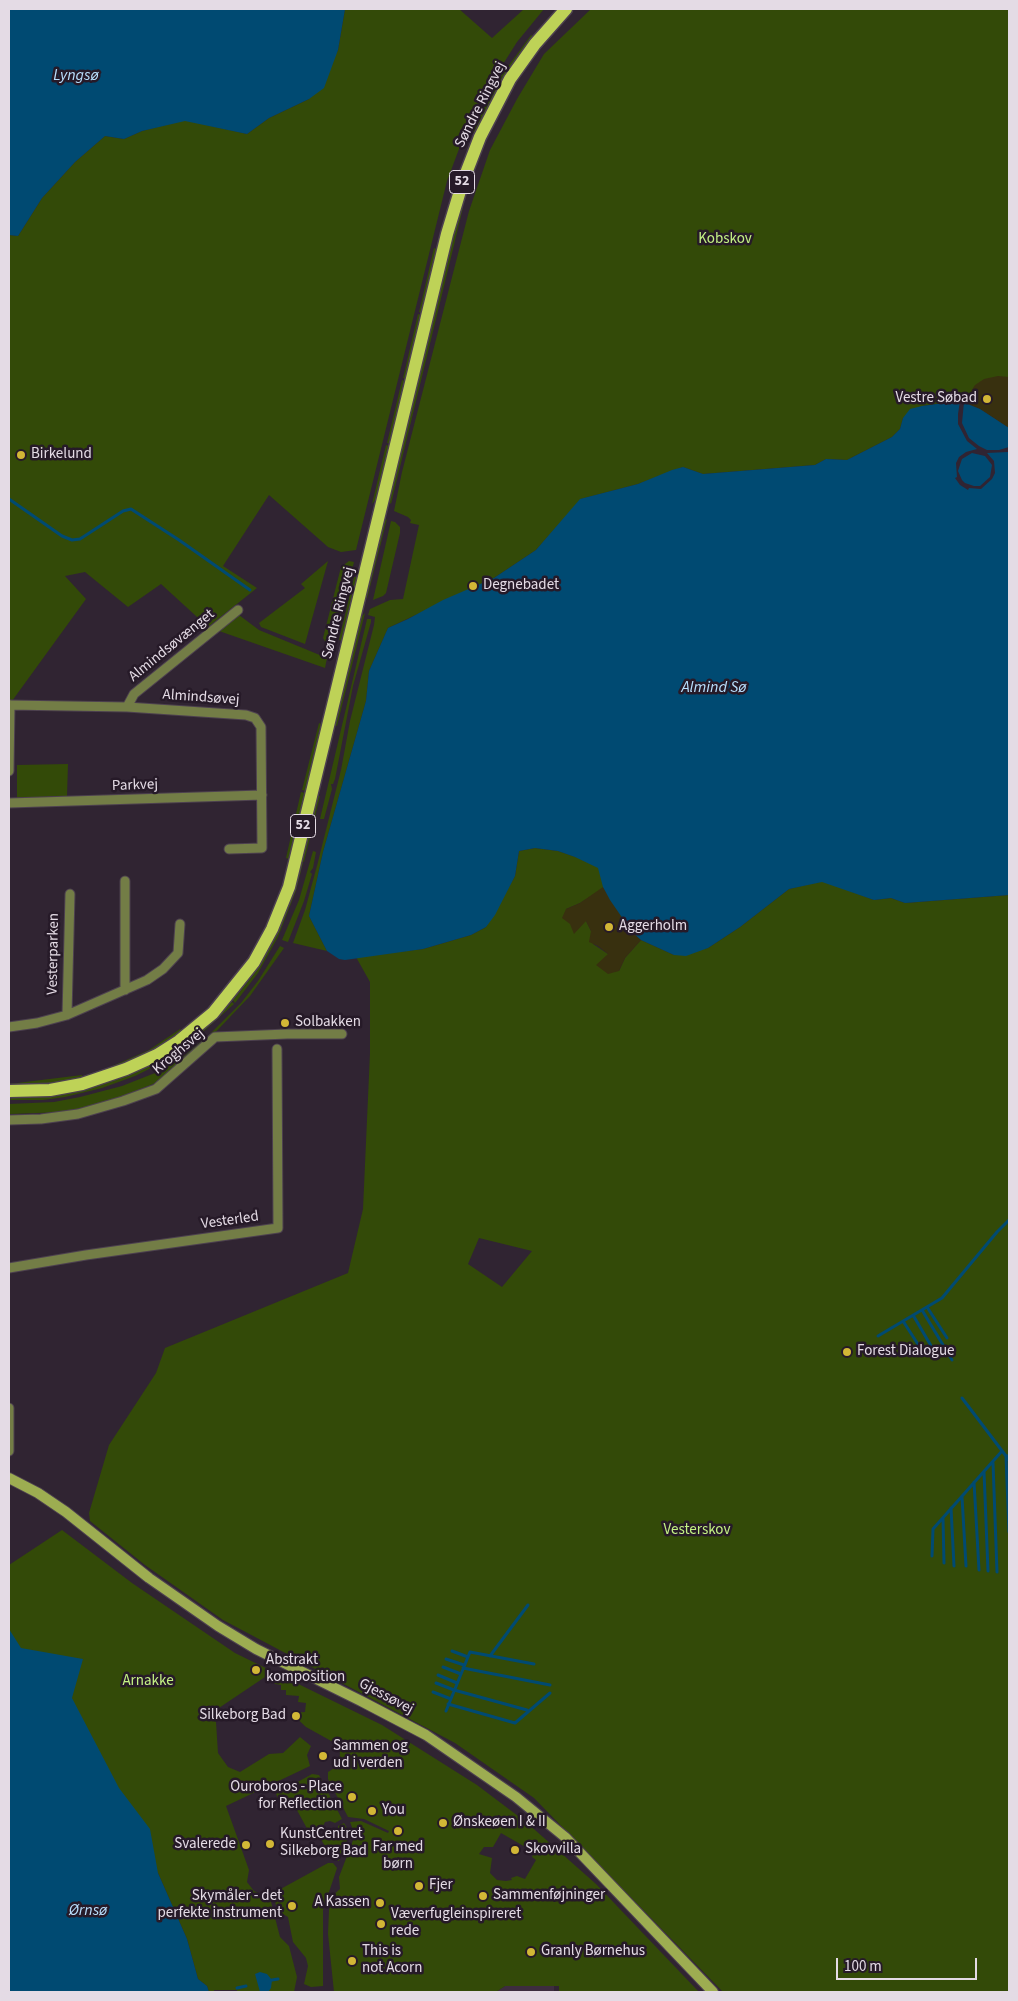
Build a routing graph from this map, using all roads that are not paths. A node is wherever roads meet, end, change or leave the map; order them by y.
1 (566, 9) edge
2 (238, 610) dead end
3 (9, 705) edge
4 (127, 707) junction
5 (9, 771) edge
6 (262, 795) junction
7 (9, 804) edge
8 (229, 849) dead end
9 (125, 881) dead end
10 (70, 894) dead end
11 (180, 924) dead end
12 (125, 990) junction
13 (67, 1015) junction
14 (9, 1027) edge
15 (342, 1034) dead end
16 (277, 1049) dead end
17 (9, 1091) edge
18 (9, 1120) edge
19 (9, 1268) edge
20 (9, 1408) edge
21 (9, 1451) edge
22 (9, 1478) edge
23 (712, 1992) edge

1 - 17 main road, Søndre Ringvej / 52
2 - 4 street, Almindsøvænget
3 - 4 street, Almindsøvej
3 - 5 street
4 - 6 street, Almindsøvej
6 - 7 street, Parkvej
6 - 8 street, Almindsøvej
9 - 12 street
10 - 13 street, Vesterparken
11 - 12 street, Vesterparken
12 - 13 street, Vesterparken
13 - 14 street, Vesterparken
15 - 18 street, Kroghsvej
16 - 19 street, Vesterled
20 - 21 street
22 - 23 street, Gjessøvej

